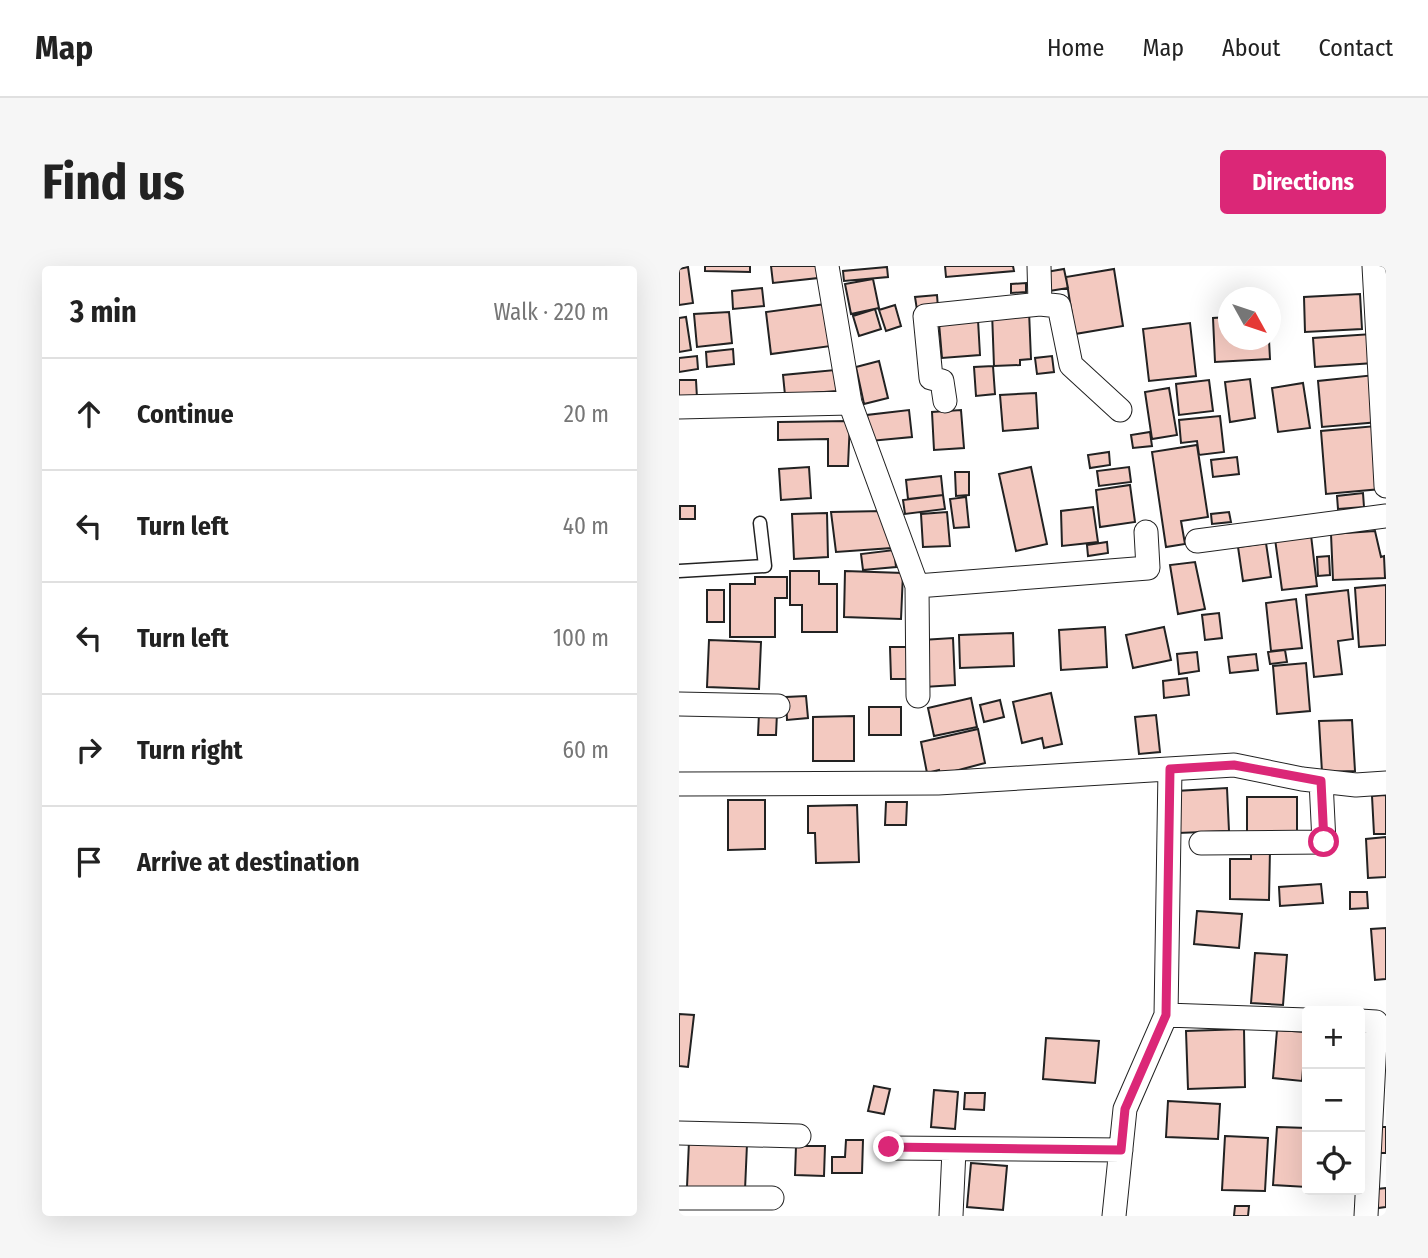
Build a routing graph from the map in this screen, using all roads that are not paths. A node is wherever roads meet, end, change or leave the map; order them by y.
1 (827, 266) edge
2 (1039, 266) edge
3 (1374, 266) edge
4 (1040, 304) junction
5 (945, 401) dead end
6 (850, 403) junction
7 (679, 407) edge
8 (1119, 410) dead end
9 (1386, 486) edge
10 (1386, 516) edge
11 (760, 523) dead end
12 (1146, 532) dead end
13 (1197, 541) dead end
14 (679, 571) edge
15 (917, 586) junction
16 (918, 696) dead end
17 (679, 704) edge
18 (778, 706) dead end
19 (1170, 769) junction
20 (1321, 781) junction
21 (1386, 783) edge
22 (679, 784) edge
23 (1202, 843) dead end
24 (1166, 1015) junction
25 (1302, 1020) edge
26 (1365, 1021) edge
27 (679, 1133) edge
28 (799, 1136) dead end
29 (889, 1147) dead end
30 (954, 1150) junction
31 (1121, 1150) junction
32 (679, 1198) edge
33 (772, 1198) dead end
34 (951, 1216) edge
35 (1114, 1216) edge
36 (1366, 1216) edge

1 - 6 street
2 - 4 street
3 - 9 street
4 - 5 street
4 - 8 street
6 - 7 street
6 - 15 street
10 - 13 street
11 - 14 lane
12 - 15 street
15 - 16 street
17 - 18 street
19 - 20 street
19 - 22 street
19 - 24 street
20 - 21 street
20 - 23 street
24 - 25 street
24 - 31 street
26 - 36 street
27 - 28 street
29 - 30 street
30 - 31 street
30 - 34 street
31 - 35 street
32 - 33 street

